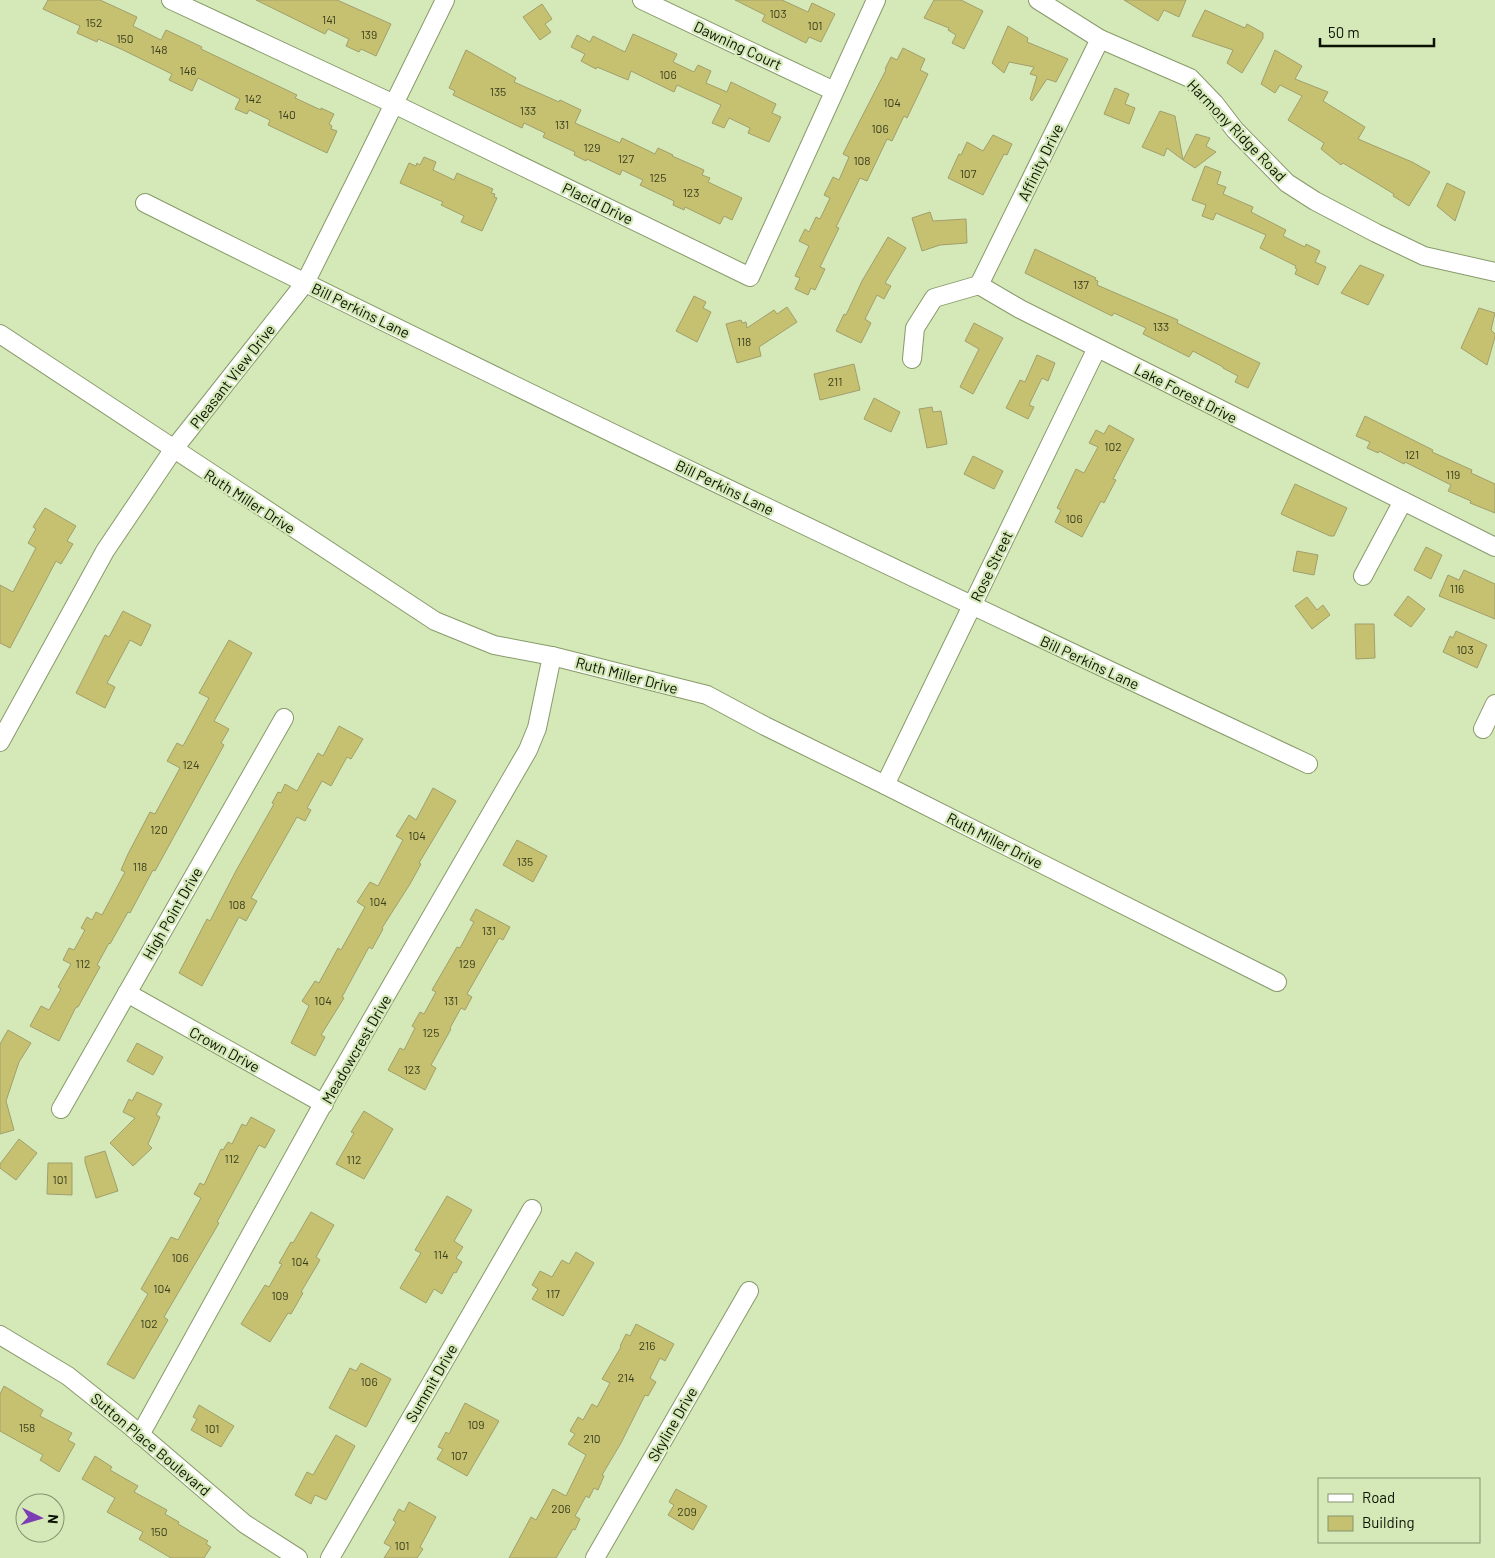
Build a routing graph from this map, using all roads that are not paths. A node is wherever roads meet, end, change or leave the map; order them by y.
1 (171, 0) edge
2 (444, 0) edge
3 (642, 0) edge
4 (876, 0) edge
5 (1038, 0) edge
6 (1100, 38) junction
7 (834, 90) junction
8 (394, 104) junction
9 (146, 203) dead end
10 (1495, 272) edge
11 (305, 283) junction
12 (979, 286) junction
13 (0, 334) edge
14 (1097, 348) junction
15 (912, 359) dead end
16 (174, 450) junction
17 (1403, 501) junction
18 (1495, 547) edge
19 (1363, 576) dead end
20 (971, 606) junction
21 (552, 656) junction
22 (1495, 704) edge
23 (284, 718) dead end
24 (1483, 729) dead end
25 (0, 742) edge
26 (1308, 764) dead end
27 (885, 784) junction
28 (1277, 982) dead end
29 (127, 993) junction
30 (324, 1104) junction
31 (61, 1109) dead end
32 (532, 1209) dead end
33 (749, 1290) dead end
34 (0, 1335) edge
35 (140, 1435) junction
36 (298, 1558) edge
37 (330, 1558) edge
38 (595, 1558) edge

1 - 8 street, Placid Drive
2 - 8 street, Pleasant View Drive
3 - 7 street, Dawning Court
4 - 7 street, Placid Drive
5 - 6 street, Harmony Ridge Road
6 - 10 street, Harmony Ridge Road
6 - 12 street, Affinity Drive
7 - 8 street, Placid Drive
8 - 11 street, Pleasant View Drive
9 - 11 street, Bill Perkins Lane
11 - 16 street, Pleasant View Drive
11 - 20 street, Bill Perkins Lane
12 - 14 street, Lake Forest Drive
12 - 15 street
13 - 16 street, Ruth Miller Drive
14 - 17 street, Lake Forest Drive
14 - 20 street, Rose Street
16 - 21 street, Ruth Miller Drive
16 - 25 street, Pleasant View Drive
17 - 18 street, Lake Forest Drive
17 - 19 street
20 - 26 street, Bill Perkins Lane
20 - 27 street, Rose Street
21 - 27 street, Ruth Miller Drive
21 - 30 street, Meadowcrest Drive
22 - 24 street
23 - 29 street, High Point Drive
27 - 28 street, Ruth Miller Drive
29 - 30 street, Crown Drive
29 - 31 street, High Point Drive
30 - 35 street, Meadowcrest Drive
32 - 37 street, Summit Drive
33 - 38 street, Skyline Drive
34 - 35 street, Sutton Place Boulevard
35 - 36 street, Sutton Place Boulevard

